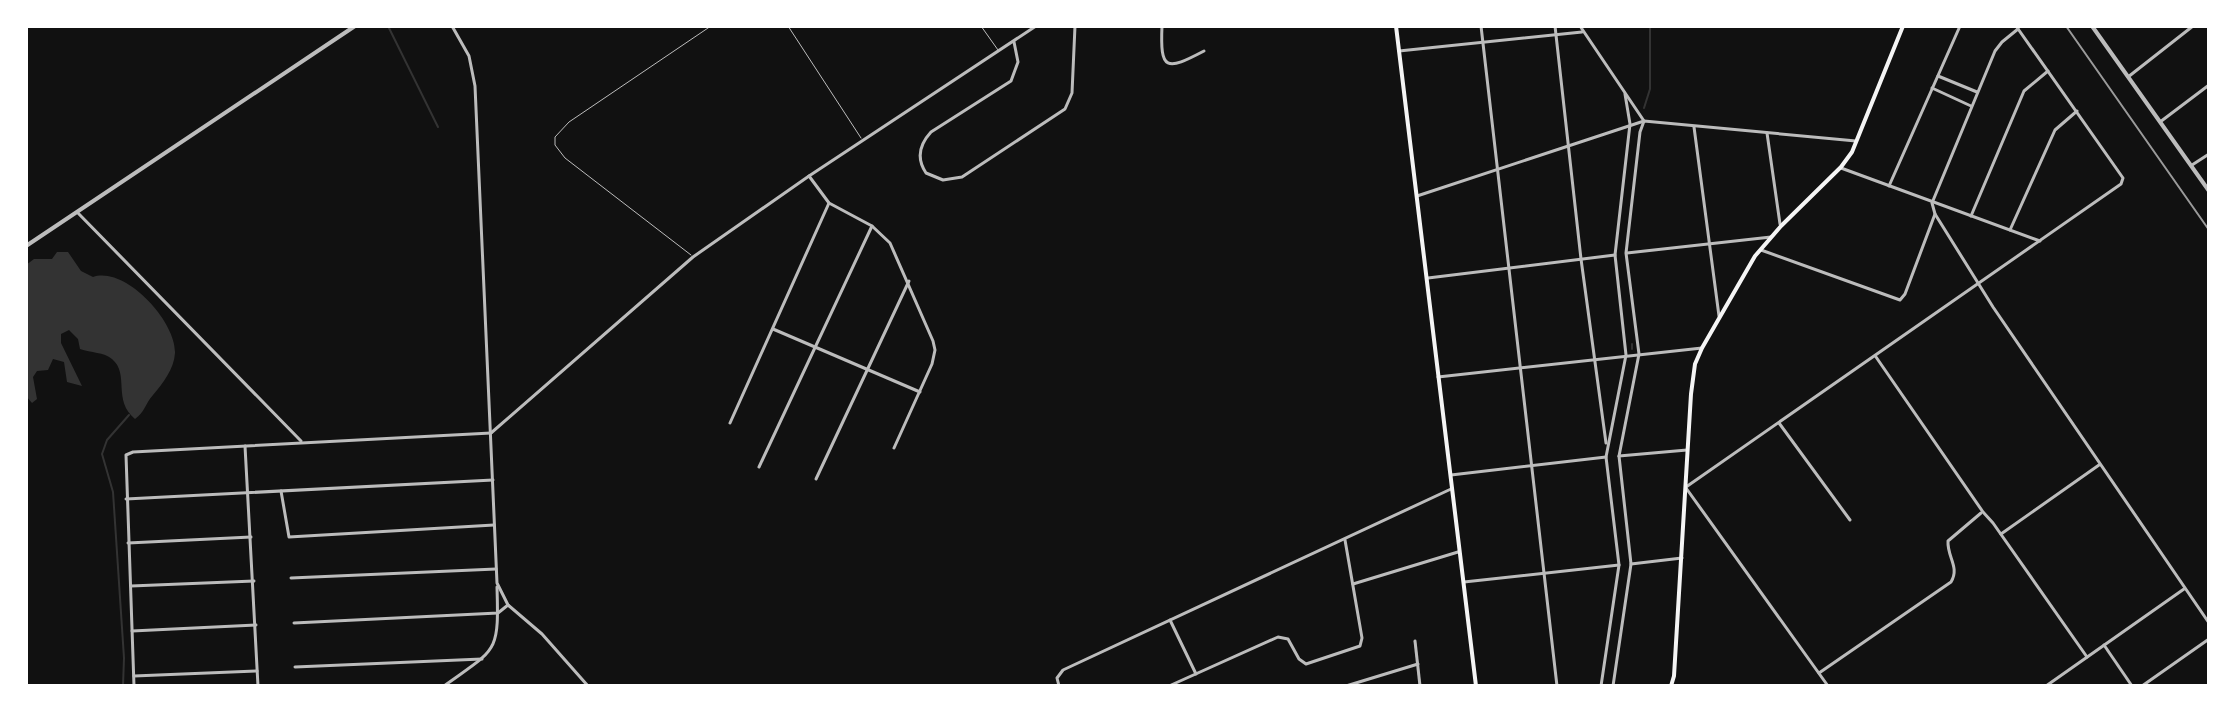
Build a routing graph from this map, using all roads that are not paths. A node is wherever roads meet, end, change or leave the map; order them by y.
1 (355, 26) edge
2 (452, 26) edge
3 (711, 26) edge
4 (788, 26) edge
5 (981, 26) edge
6 (1036, 26) edge
7 (1075, 26) edge
8 (1162, 26) edge
9 (1396, 26) edge
10 (1481, 26) edge
11 (1555, 26) edge
12 (1580, 26) edge
13 (1903, 26) edge
14 (1960, 26) edge
15 (2092, 26) edge
16 (2193, 26) edge
17 (2017, 28) edge
18 (1584, 32) junction
19 (1556, 34) junction
20 (1014, 41) junction
21 (1483, 42) junction
22 (998, 51) junction
23 (1204, 51) dead end
24 (1399, 51) junction
25 (2048, 71) junction
26 (1938, 76) junction
27 (2128, 77) junction
28 (2209, 85) edge
29 (1623, 87) junction
30 (1932, 88) junction
31 (1977, 92) junction
32 (1971, 106) junction
33 (2077, 111) junction
34 (1644, 121) junction
35 (2160, 122) junction
36 (1630, 124) junction
37 (1694, 127) junction
38 (1767, 133) junction
39 (863, 140) junction
40 (1856, 141) junction
41 (1568, 145) junction
42 (2209, 154) edge
43 (2192, 165) junction
44 (1841, 167) junction
45 (1498, 168) junction
46 (809, 176) junction
47 (1889, 186) junction
48 (2209, 191) edge
49 (1416, 196) junction
50 (829, 203) junction
51 (1932, 203) junction
52 (77, 212) junction
53 (1935, 214) junction
54 (1971, 216) junction
55 (872, 226) junction
56 (1781, 226) junction
57 (2010, 230) junction
58 (1771, 237) junction
59 (2040, 241) junction
60 (1709, 245) junction
61 (26, 246) edge
62 (1760, 249) junction
63 (1626, 253) junction
64 (1615, 255) junction
65 (693, 257) junction
66 (1581, 259) junction
67 (1509, 267) junction
68 (1426, 278) junction
69 (909, 281) junction
70 (1978, 285) junction
71 (1719, 316) junction
72 (773, 329) junction
73 (815, 347) junction
74 (1702, 348) junction
75 (1639, 354) junction
76 (1626, 355) junction
77 (1876, 357) junction
78 (1595, 358) junction
79 (1522, 368) junction
80 (866, 369) junction
81 (1438, 377) junction
82 (920, 392) junction
83 (730, 423) dead end
84 (1779, 423) junction
85 (491, 433) junction
86 (302, 442) junction
87 (245, 446) junction
88 (894, 448) dead end
89 (1606, 449) junction
90 (1688, 450) junction
91 (1619, 456) junction
92 (1606, 457) junction
93 (1532, 465) junction
94 (2099, 465) junction
95 (759, 467) dead end
96 (1449, 476) junction
97 (816, 479) dead end
98 (493, 480) junction
99 (1686, 488) junction
100 (1451, 489) junction
101 (281, 491) junction
102 (248, 494) junction
103 (126, 499) junction
104 (1983, 512) junction
105 (1850, 520) dead end
106 (494, 525) junction
107 (2001, 534) junction
108 (251, 537) junction
109 (1345, 540) junction
110 (128, 543) junction
111 (1458, 552) junction
112 (1682, 558) junction
113 (1631, 564) junction
114 (1619, 565) junction
115 (496, 569) junction
116 (1545, 573) junction
117 (291, 578) dead end
118 (254, 581) junction
119 (497, 583) junction
120 (1462, 583) junction
121 (1353, 584) junction
122 (131, 586) junction
123 (2184, 589) junction
124 (508, 605) junction
125 (498, 613) junction
126 (1170, 620) junction
127 (294, 623) dead end
128 (2209, 623) edge
129 (256, 625) junction
130 (132, 631) junction
131 (2209, 639) edge
132 (1415, 641) dead end
133 (2104, 645) junction
134 (2087, 657) junction
135 (482, 659) junction
136 (1418, 664) junction
137 (295, 667) dead end
138 (257, 671) junction
139 (1819, 673) junction
140 (1196, 674) junction
141 (134, 676) junction
142 (134, 686) edge
143 (258, 686) edge
144 (444, 686) edge
145 (588, 686) edge
146 (1059, 686) edge
147 (1169, 686) edge
148 (1346, 686) edge
149 (1420, 686) edge
150 (1476, 686) edge
151 (1557, 686) edge
152 (1601, 686) edge
153 (1613, 686) edge
154 (1672, 686) edge
155 (1828, 686) edge
156 (2046, 686) edge
157 (2132, 686) edge
158 (2142, 686) edge

1 - 52 street
2 - 85 street
3 - 65 lane
4 - 39 lane
5 - 22 lane
6 - 20 street
7 - 20 street
8 - 23 street
9 - 24 main road
10 - 21 street
11 - 19 street
12 - 18 street
13 - 40 main road
14 - 26 street
15 - 27 street
16 - 27 street
17 - 25 street
17 - 31 street
18 - 19 street
18 - 29 street
19 - 21 street
19 - 41 street
20 - 22 street
21 - 24 street
21 - 45 street
22 - 39 street
24 - 49 main road
25 - 33 street
25 - 54 street
26 - 30 street
26 - 31 street
27 - 35 street
28 - 35 street
29 - 34 street
29 - 36 street
30 - 32 street
30 - 47 street
31 - 32 street
32 - 51 street
33 - 57 street
33 - 59 street
34 - 36 street
34 - 37 street
34 - 63 street
35 - 43 street
36 - 41 street
36 - 64 street
37 - 38 street
37 - 60 street
38 - 40 street
38 - 56 street
39 - 46 street
40 - 44 main road
41 - 45 street
41 - 66 street
42 - 43 street
43 - 48 street
44 - 47 street
44 - 56 main road
45 - 49 street
45 - 67 street
46 - 50 street
46 - 65 street
47 - 51 street
49 - 68 main road
50 - 55 street
50 - 72 street
51 - 53 street
51 - 54 street
52 - 61 street
52 - 86 street
53 - 62 street
53 - 70 street
54 - 57 street
55 - 69 street
55 - 73 street
56 - 58 main road
57 - 59 street
58 - 60 street
58 - 62 main road
59 - 70 street
60 - 63 street
60 - 71 street
62 - 71 main road
63 - 75 street
64 - 66 street
64 - 76 street
65 - 85 street
66 - 67 street
66 - 78 street
67 - 68 street
67 - 79 street
68 - 81 main road
69 - 80 street
69 - 82 street
70 - 77 street
70 - 94 street
71 - 74 main road
72 - 73 street
72 - 83 street
73 - 80 street
73 - 95 street
74 - 75 street
74 - 90 main road
75 - 76 street
75 - 91 street
76 - 78 street
76 - 89 street
77 - 84 street
77 - 104 street
78 - 79 street
78 - 89 street
79 - 81 street
79 - 93 street
80 - 82 street
80 - 97 street
81 - 96 main road
82 - 88 street
84 - 99 street
84 - 105 street
85 - 86 street
85 - 98 street
86 - 87 street
87 - 102 street
87 - 103 street
89 - 92 street
90 - 91 street
90 - 99 main road
91 - 113 street
92 - 93 street
92 - 114 street
93 - 96 street
93 - 116 street
94 - 107 street
94 - 123 street
96 - 100 main road
98 - 101 street
98 - 106 street
99 - 112 main road
99 - 139 street
100 - 109 street
100 - 111 main road
101 - 102 street
101 - 106 street
102 - 103 street
102 - 108 street
103 - 110 street
104 - 107 street
104 - 139 street
106 - 115 street
107 - 134 street
108 - 110 street
108 - 118 street
109 - 121 street
109 - 126 street
110 - 122 street
111 - 120 main road
111 - 121 street
112 - 113 street
112 - 154 main road
113 - 153 street
114 - 116 street
114 - 152 street
115 - 117 street
115 - 119 street
116 - 120 street
116 - 151 street
118 - 122 street
118 - 129 street
119 - 124 street
119 - 125 street
120 - 150 main road
121 - 140 street
122 - 130 street
123 - 128 street
123 - 133 street
124 - 125 street
124 - 145 street
125 - 127 street
125 - 135 street
126 - 140 street
126 - 146 street
129 - 130 street
129 - 138 street
130 - 141 street
131 - 158 street
132 - 136 street
133 - 134 street
133 - 157 street
134 - 156 street
135 - 137 street
135 - 144 street
136 - 148 street
136 - 149 street
138 - 141 street
138 - 143 street
139 - 155 street
140 - 147 street
141 - 142 street

